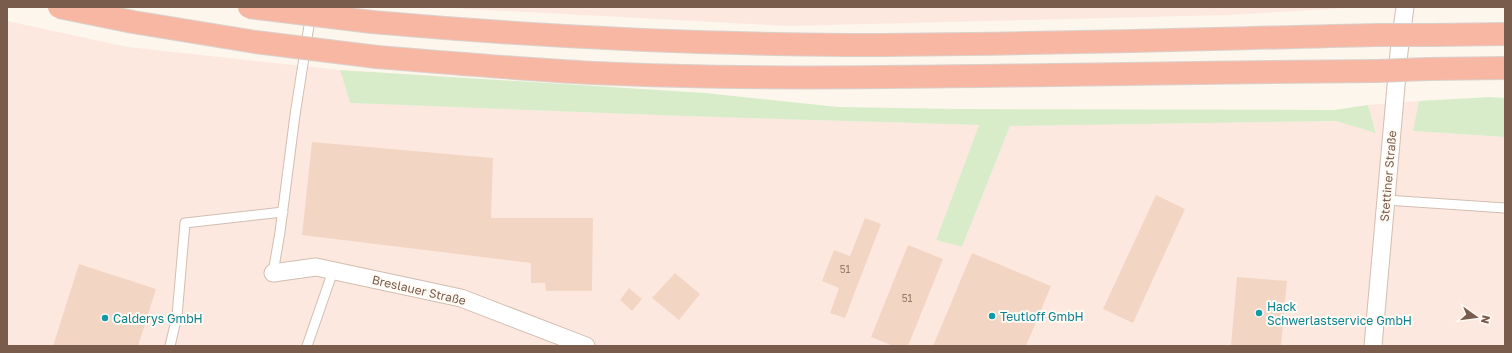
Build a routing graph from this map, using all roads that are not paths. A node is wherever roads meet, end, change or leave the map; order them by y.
1 (59, 7) edge
2 (249, 7) edge
3 (312, 7) edge
4 (1405, 7) edge
5 (1505, 34) edge
6 (1505, 68) edge
7 (1386, 200) junction
8 (1505, 208) edge
9 (283, 212) junction
10 (332, 271) junction
11 (273, 273) joint
12 (170, 346) edge
13 (307, 346) edge
14 (584, 346) edge
15 (1373, 346) edge

1 - 6 highway, bridge
2 - 5 highway, bridge
3 - 9 lane
4 - 7 street, Stettiner Straße
7 - 8 lane
7 - 15 street, Stettiner Straße
9 - 11 lane
9 - 12 lane
10 - 11 street, Breslauer Straße
10 - 13 lane
10 - 14 street, Breslauer Straße

